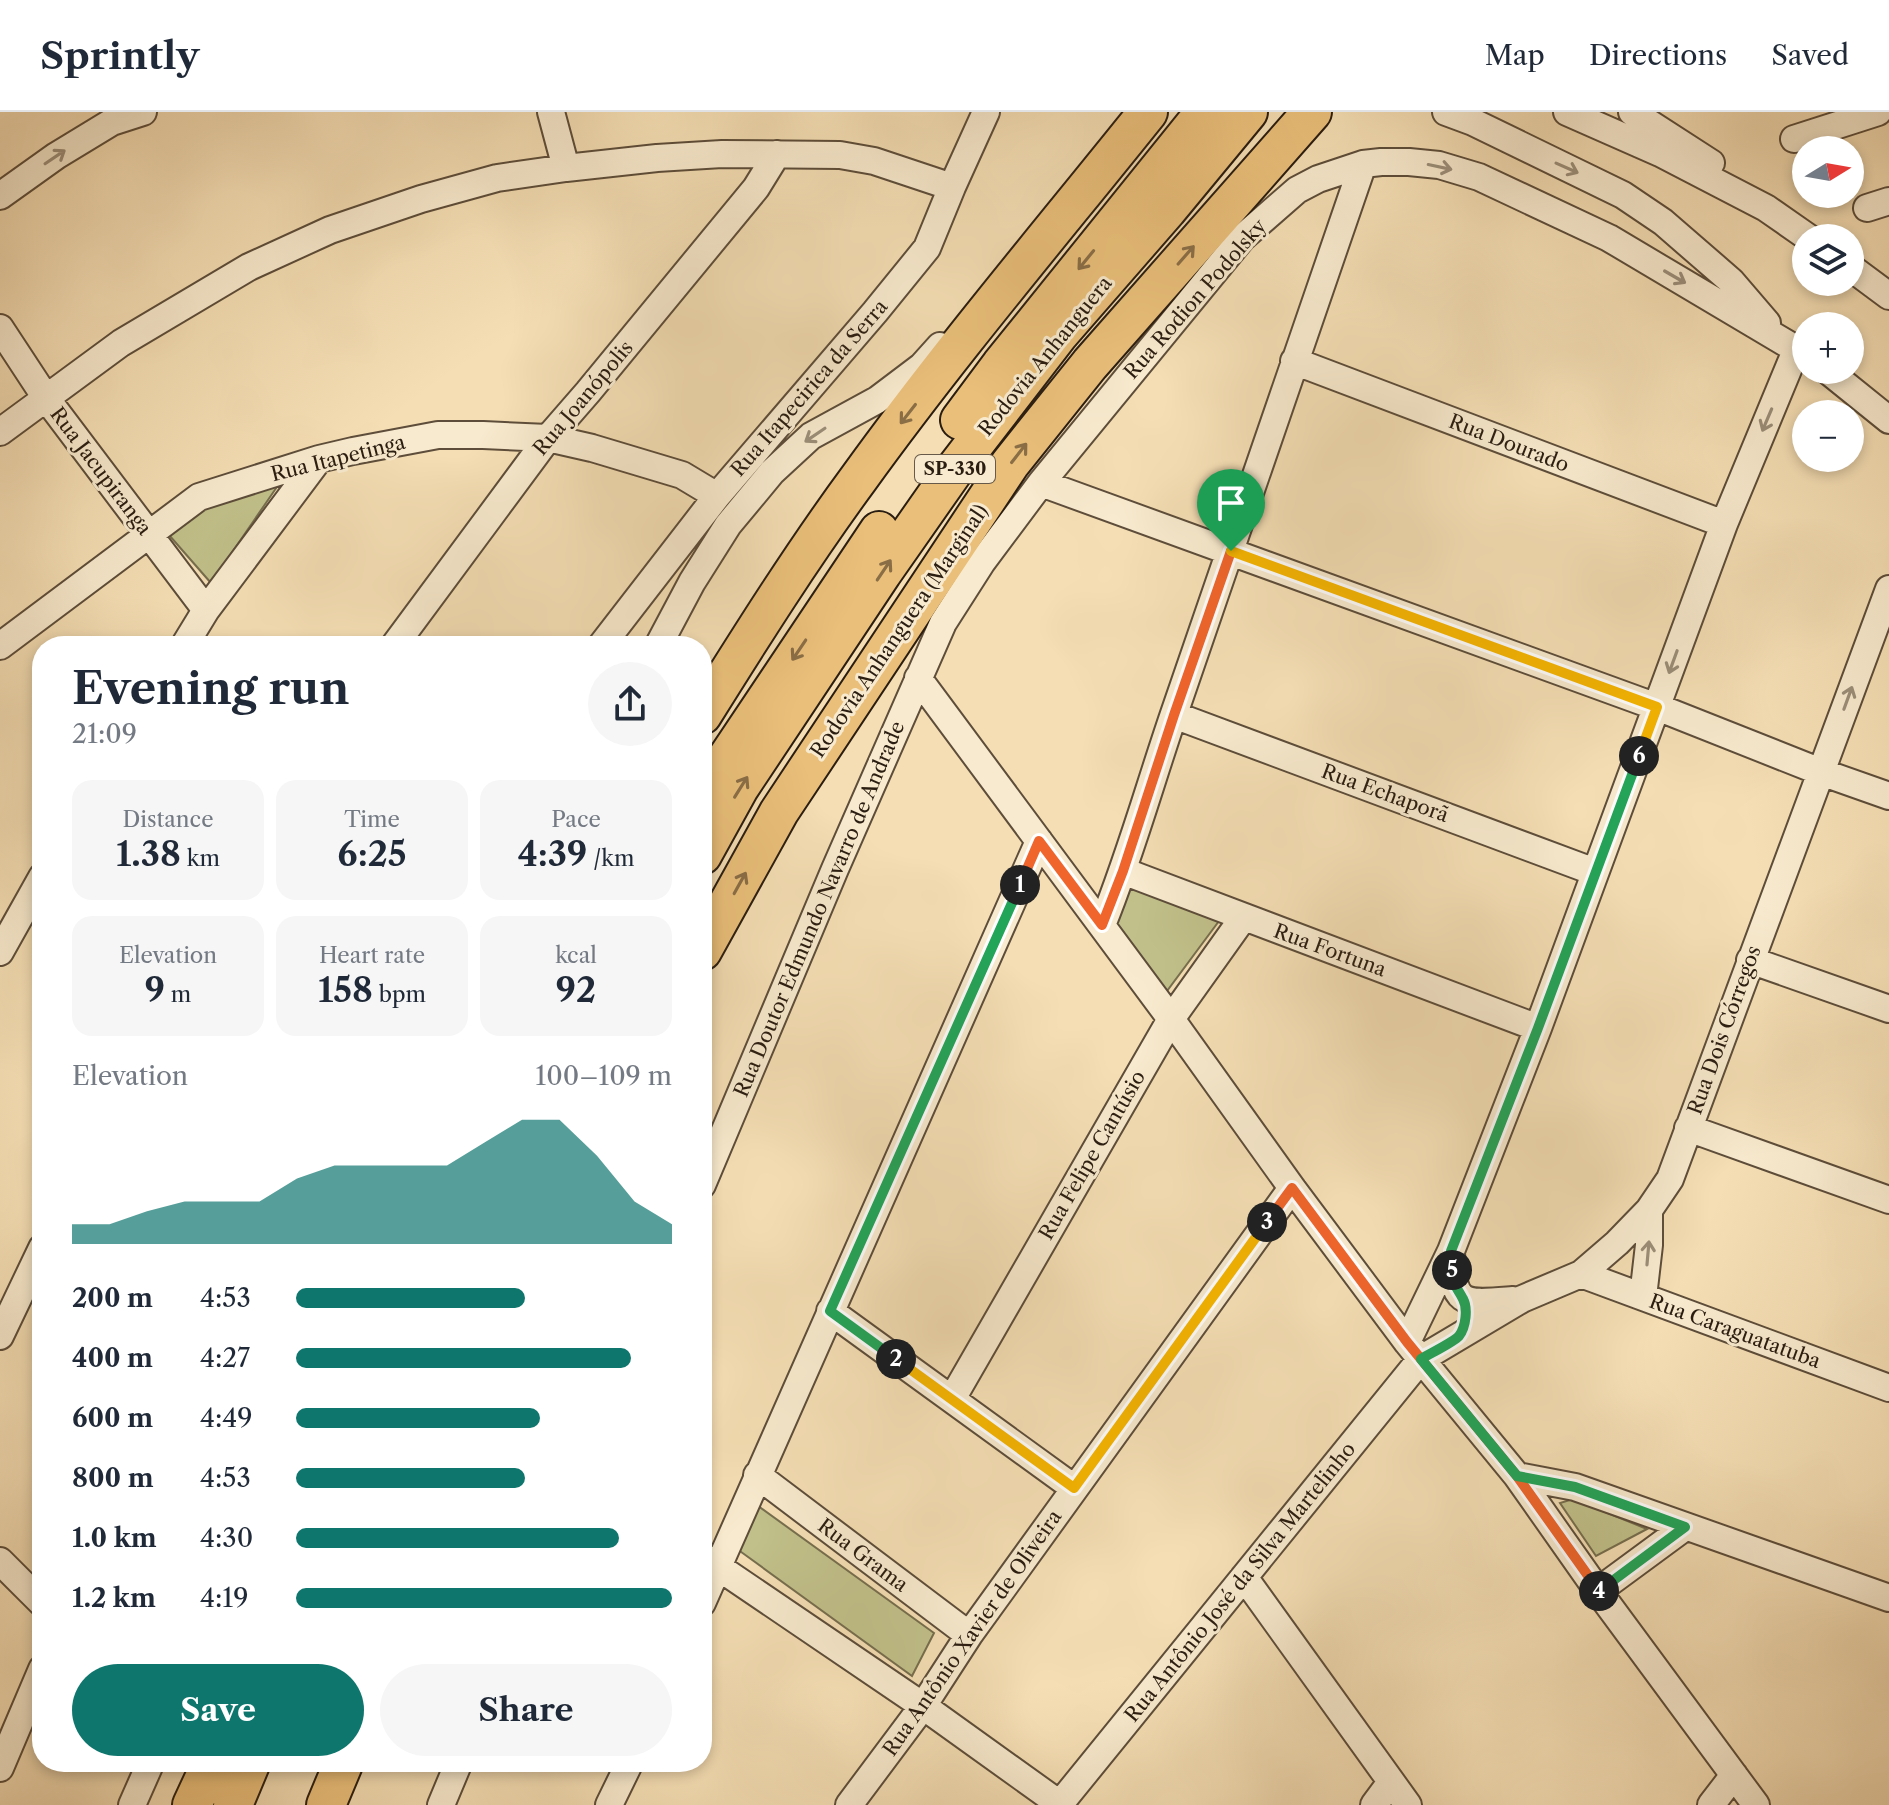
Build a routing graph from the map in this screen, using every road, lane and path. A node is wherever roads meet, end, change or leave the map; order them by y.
1 (143, 112) edge
2 (551, 112) edge
3 (986, 112) edge
4 (1148, 112) edge
5 (1205, 112) edge
6 (1248, 112) edge
7 (1263, 112) edge
8 (1446, 112) edge
9 (1505, 112) edge
10 (1567, 112) edge
11 (1632, 112) edge
12 (1878, 112) edge
13 (1310, 114) edge
14 (120, 117) edge
15 (1803, 136) edge
16 (1516, 144) junction
17 (777, 154) junction
18 (1363, 164) junction
19 (566, 168) junction
20 (952, 187) junction
21 (0, 196) edge
22 (1766, 208) junction
23 (1167, 210) junction
24 (1792, 226) edge
25 (1864, 278) edge
26 (1009, 285) junction
27 (1888, 296) edge
28 (0, 328) edge
29 (1792, 345) edge
30 (1792, 346) edge
31 (1792, 352) edge
32 (1294, 361) junction
33 (1844, 384) edge
34 (46, 398) junction
35 (1889, 420) edge
36 (0, 432) edge
37 (548, 438) junction
38 (319, 459) junction
39 (1041, 483) junction
40 (717, 496) junction
41 (1724, 524) junction
42 (147, 534) junction
43 (1231, 551) junction
44 (1889, 589) edge
45 (206, 610) junction
46 (190, 636) edge
47 (401, 636) edge
48 (609, 636) edge
49 (663, 636) edge
50 (0, 646) edge
51 (918, 678) junction
52 (712, 699) edge
53 (1657, 707) junction
54 (1174, 715) junction
55 (1821, 772) junction
56 (712, 783) edge
57 (1889, 796) edge
58 (712, 837) edge
59 (1039, 841) junction
60 (1123, 871) junction
61 (1595, 872) junction
62 (32, 895) edge
63 (1243, 918) junction
64 (1102, 925) junction
65 (712, 933) edge
66 (0, 952) edge
67 (1750, 960) junction
68 (1889, 1009) edge
69 (1171, 1019) junction
70 (1538, 1028) junction
71 (1688, 1128) junction
72 (712, 1161) edge
73 (1292, 1188) junction
74 (1889, 1200) edge
75 (1649, 1210) junction
76 (1451, 1251) junction
77 (32, 1269) edge
78 (1581, 1274) junction
79 (1462, 1297) junction
80 (1643, 1297) junction
81 (1522, 1299) junction
82 (1428, 1300) junction
83 (830, 1311) junction
84 (0, 1336) edge
85 (1459, 1336) junction
86 (1414, 1351) junction
87 (1889, 1388) edge
88 (952, 1399) junction
89 (757, 1475) junction
90 (1517, 1476) junction
91 (1074, 1488) junction
92 (1685, 1527) junction
93 (712, 1558) edge
94 (0, 1561) edge
95 (712, 1563) edge
96 (1244, 1577) junction
97 (1598, 1591) junction
98 (32, 1593) edge
99 (1889, 1598) edge
100 (969, 1635) junction
101 (32, 1693) edge
102 (923, 1706) junction
103 (0, 1768) edge
104 (147, 1772) edge
105 (185, 1772) edge
106 (207, 1772) edge
107 (247, 1772) edge
108 (274, 1772) edge
109 (340, 1772) edge
110 (455, 1772) edge
111 (625, 1772) edge
112 (1734, 1775) junction
113 (1391, 1782) junction
114 (132, 1805) edge
115 (172, 1805) edge
116 (192, 1805) edge
117 (233, 1805) edge
118 (260, 1805) edge
119 (326, 1805) edge
120 (441, 1805) edge
121 (609, 1805) edge
122 (849, 1805) edge
123 (1060, 1805) edge
124 (1374, 1805) edge
125 (1408, 1805) edge
126 (1711, 1805) edge
127 (1756, 1805) edge

1 - 14 street
2 - 19 street
3 - 20 street, Rua Itapecirica da Serra
4 - 26 highway
5 -> 56 highway, Rodovia Anhanguera / SP-330
6 - 23 highway, Rodovia Anhanguera / SP-330
7 - 23 highway
8 - 16 street
9 - 16 street
10 - 22 street
11 - 22 street
12 - 15 street
65 -> 13 highway, Rodovia Anhanguera (Marginal)
21 -> 14 street
16 -> 29 street
17 - 19 street
17 - 20 street
17 - 37 street, Rua Joanópolis
18 -> 30 street, Rua Rodion Podolsky
18 - 32 street
18 - 39 street, Rua Rodion Podolsky
19 - 34 street
20 - 40 street, Rua Itapecirica da Serra
22 - 24 street
58 -> 23 highway, Rodovia Anhanguera / SP-330
25 - 27 street
26 -> 49 street
26 -> 52 highway
28 - 34 street, Rua Jacupiranga
31 -> 41 street
32 - 41 street, Rua Dourado
32 - 43 street
33 - 35 street
34 - 36 street
34 - 42 street, Rua Jacupiranga
37 - 38 street, Rua Itapetinga
37 - 40 street, Rua Itapetinga
37 - 47 street, Rua Joanópolis
38 - 42 street, Rua Itapetinga
38 - 45 street
39 - 43 street
39 - 51 street, Rua Rodion Podolsky
40 - 48 street, Rua Itapecirica da Serra
41 -> 53 street
42 - 45 street, Rua Jacupiranga
42 - 50 street, Rua Itapetinga
43 - 53 street
43 - 54 street
55 -> 44 street, Rua Dois Córregos
45 - 46 street
51 - 59 street
51 - 72 street, Rua Doutor Edmundo Navarro de Andrade
53 - 55 street
53 - 61 street
54 - 60 street
54 - 61 street, Rua Echaporã
55 - 57 street
55 - 67 street, Rua Dois Córregos
59 - 64 street
59 - 83 street
60 - 63 street, Rua Fortuna
60 - 64 street
61 - 70 street
62 - 66 street
63 - 69 street, Rua Felipe Cantúsio
63 - 70 street, Rua Fortuna
64 - 69 street
67 - 68 street
67 - 71 street, Rua Dois Córregos
69 - 73 street
69 - 88 street, Rua Felipe Cantúsio
70 - 76 street
71 - 74 street
71 - 75 street, Rua Dois Córregos
73 - 86 street
73 - 91 street, Rua Antônio Xavier de Oliveira
75 - 78 street, Rua Dois Córregos
80 -> 75 street
76 - 79 street
76 - 82 street
77 - 84 street
78 - 80 street, Rua Caraguatatuba
78 - 81 street, Rua Dois Córregos
79 - 81 street
79 - 82 street
79 - 85 street
80 - 87 street, Rua Caraguatatuba
81 - 85 street, Rua Dois Córregos
82 - 86 street
83 - 88 street
83 - 89 street
85 - 86 street, Rua Dois Córregos
86 - 90 street
86 - 96 street, Rua Antônio José da Silva Martelinho
88 - 91 street
89 - 93 street
89 - 100 street, Rua Grama
90 - 92 street
90 - 97 street
91 - 100 street, Rua Antônio Xavier de Oliveira
92 - 97 street
92 - 99 street
94 - 98 street
95 - 102 street
96 - 113 street
96 - 123 street, Rua Antônio José da Silva Martelinho
97 - 112 street
100 - 102 street, Rua Antônio Xavier de Oliveira
101 - 103 street
102 - 122 street, Rua Antônio Xavier de Oliveira
102 - 123 street
104 - 114 street
105 - 115 highway
106 - 116 highway
107 - 117 highway
108 - 118 highway
109 - 119 highway
110 - 120 street
111 - 121 street
112 - 126 street
112 - 127 street
113 - 124 street
113 - 125 street

